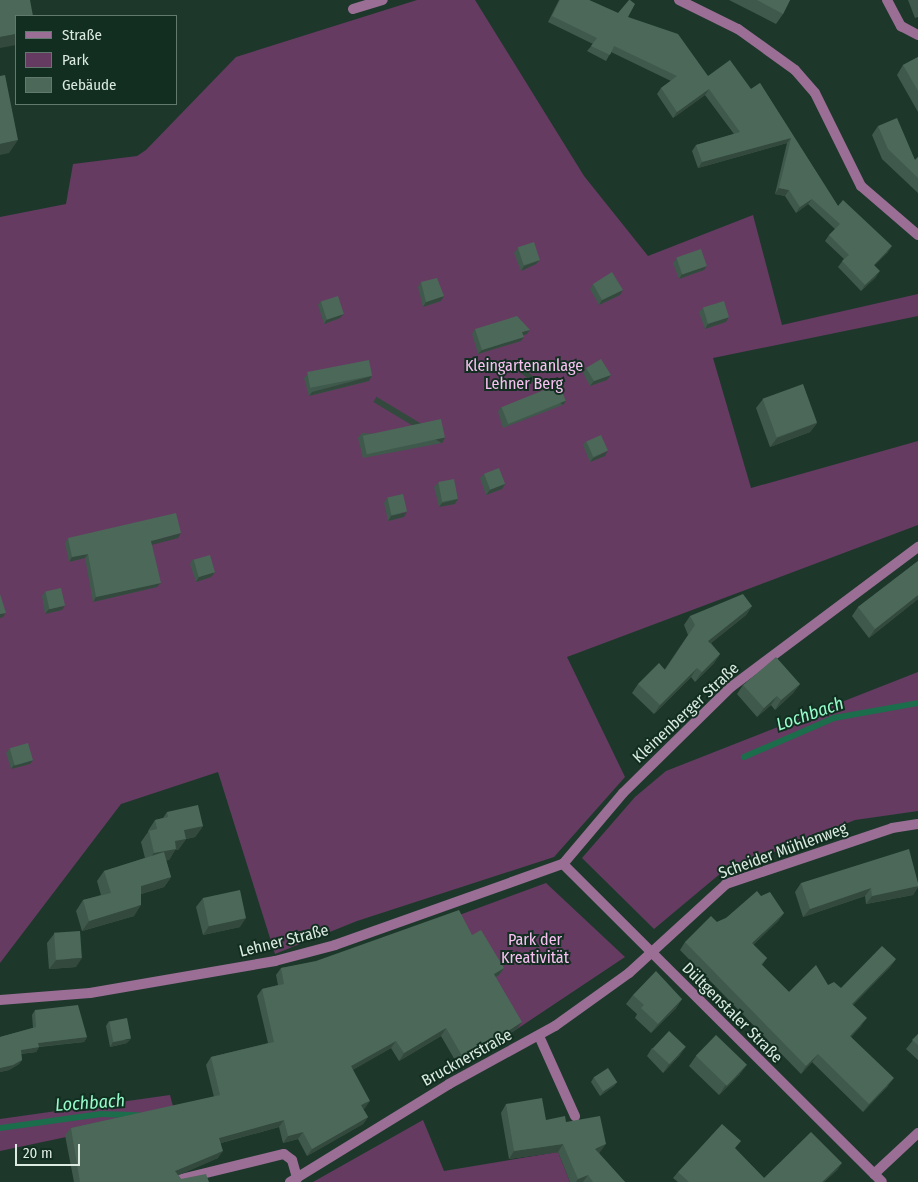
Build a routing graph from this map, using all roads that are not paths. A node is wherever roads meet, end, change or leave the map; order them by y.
1 (383, 0) edge
2 (679, 0) edge
3 (887, 0) edge
4 (352, 9) dead end
5 (918, 35) edge
6 (918, 235) edge
7 (918, 547) edge
8 (918, 824) edge
9 (563, 864) junction
10 (652, 954) junction
11 (0, 1000) edge
12 (539, 1036) junction
13 (575, 1116) dead end
14 (918, 1133) edge
15 (874, 1174) junction
16 (178, 1180) edge
17 (294, 1180) edge
18 (882, 1182) edge

1 - 4 street
2 - 6 street
3 - 5 street
7 - 9 street, Kleinenberger Straße
8 - 10 street, Scheider Mühlenweg
9 - 10 street, Dültgenstaler Straße
9 - 11 street, Lehner Straße
10 - 12 street, Brucknerstraße
10 - 15 street, Dültgenstaler Straße
12 - 13 street
12 - 17 street, Brucknerstraße
14 - 15 street
15 - 18 street, Dültgenstaler Straße
16 - 17 street

